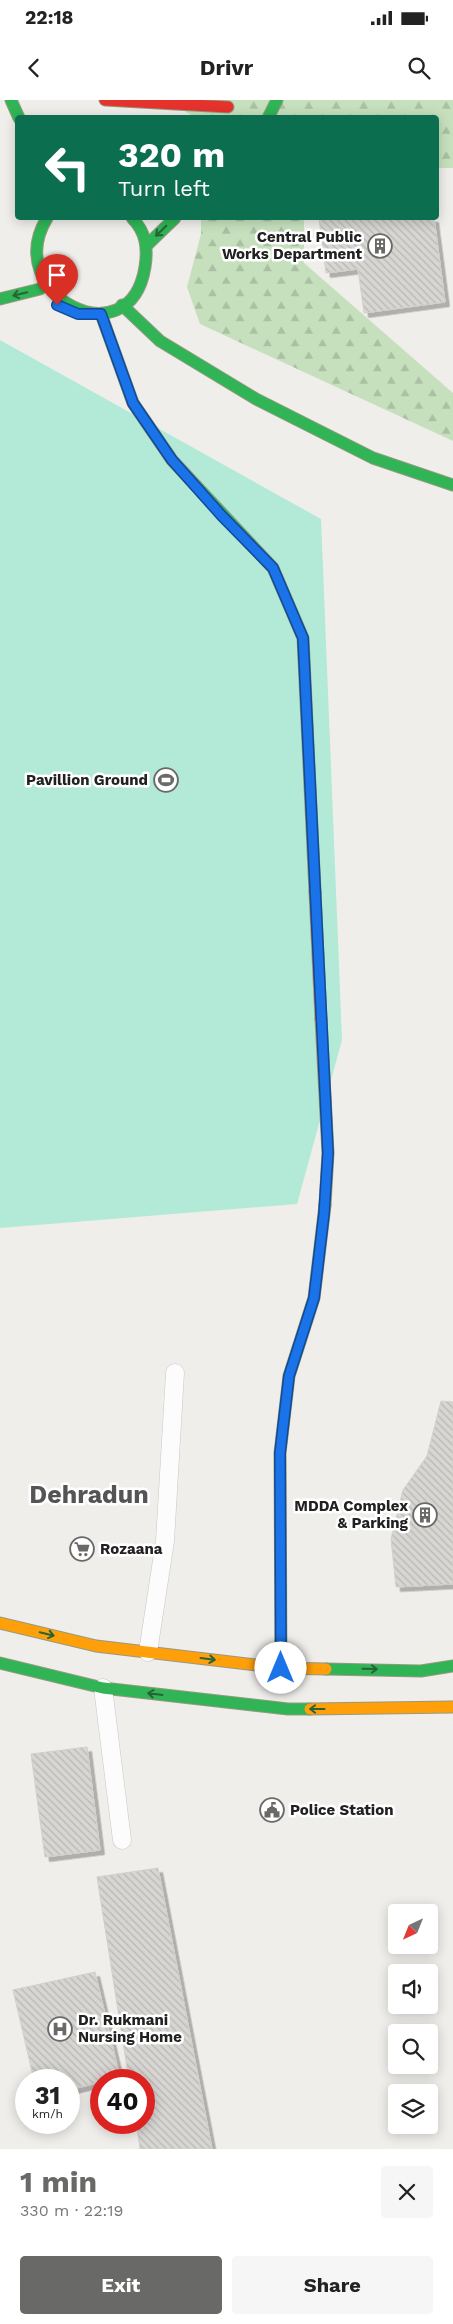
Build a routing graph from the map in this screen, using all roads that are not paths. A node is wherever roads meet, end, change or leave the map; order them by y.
1 (12, 100) edge
2 (105, 100) edge
3 (277, 100) edge
4 (240, 102) dead end
5 (228, 107) junction
6 (18, 115) edge
7 (220, 115) edge
8 (270, 115) edge
9 (45, 220) edge
10 (134, 220) edge
11 (173, 220) edge
12 (147, 245) junction
13 (40, 289) junction
14 (0, 299) edge
15 (122, 305) junction
16 (101, 314) junction
17 (453, 485) edge
18 (175, 1373) dead end
19 (0, 1623) edge
20 (148, 1652) junction
21 (0, 1664) edge
22 (453, 1666) edge
23 (281, 1668) junction
24 (103, 1688) junction
25 (453, 1707) edge
26 (122, 1840) dead end

1 - 6 main road
2 - 5 main road
3 - 8 main road
4 - 5 main road
5 - 7 main road
9 - 13 main road
10 - 12 main road
11 -> 12 main road
12 - 15 main road
13 -> 14 main road
13 - 16 main road
15 - 16 main road
15 - 17 main road
16 - 23 main road
18 - 20 lane
19 -> 20 main road
20 -> 23 main road
21 - 24 main road
23 -> 22 main road
25 -> 24 main road
24 - 26 lane

